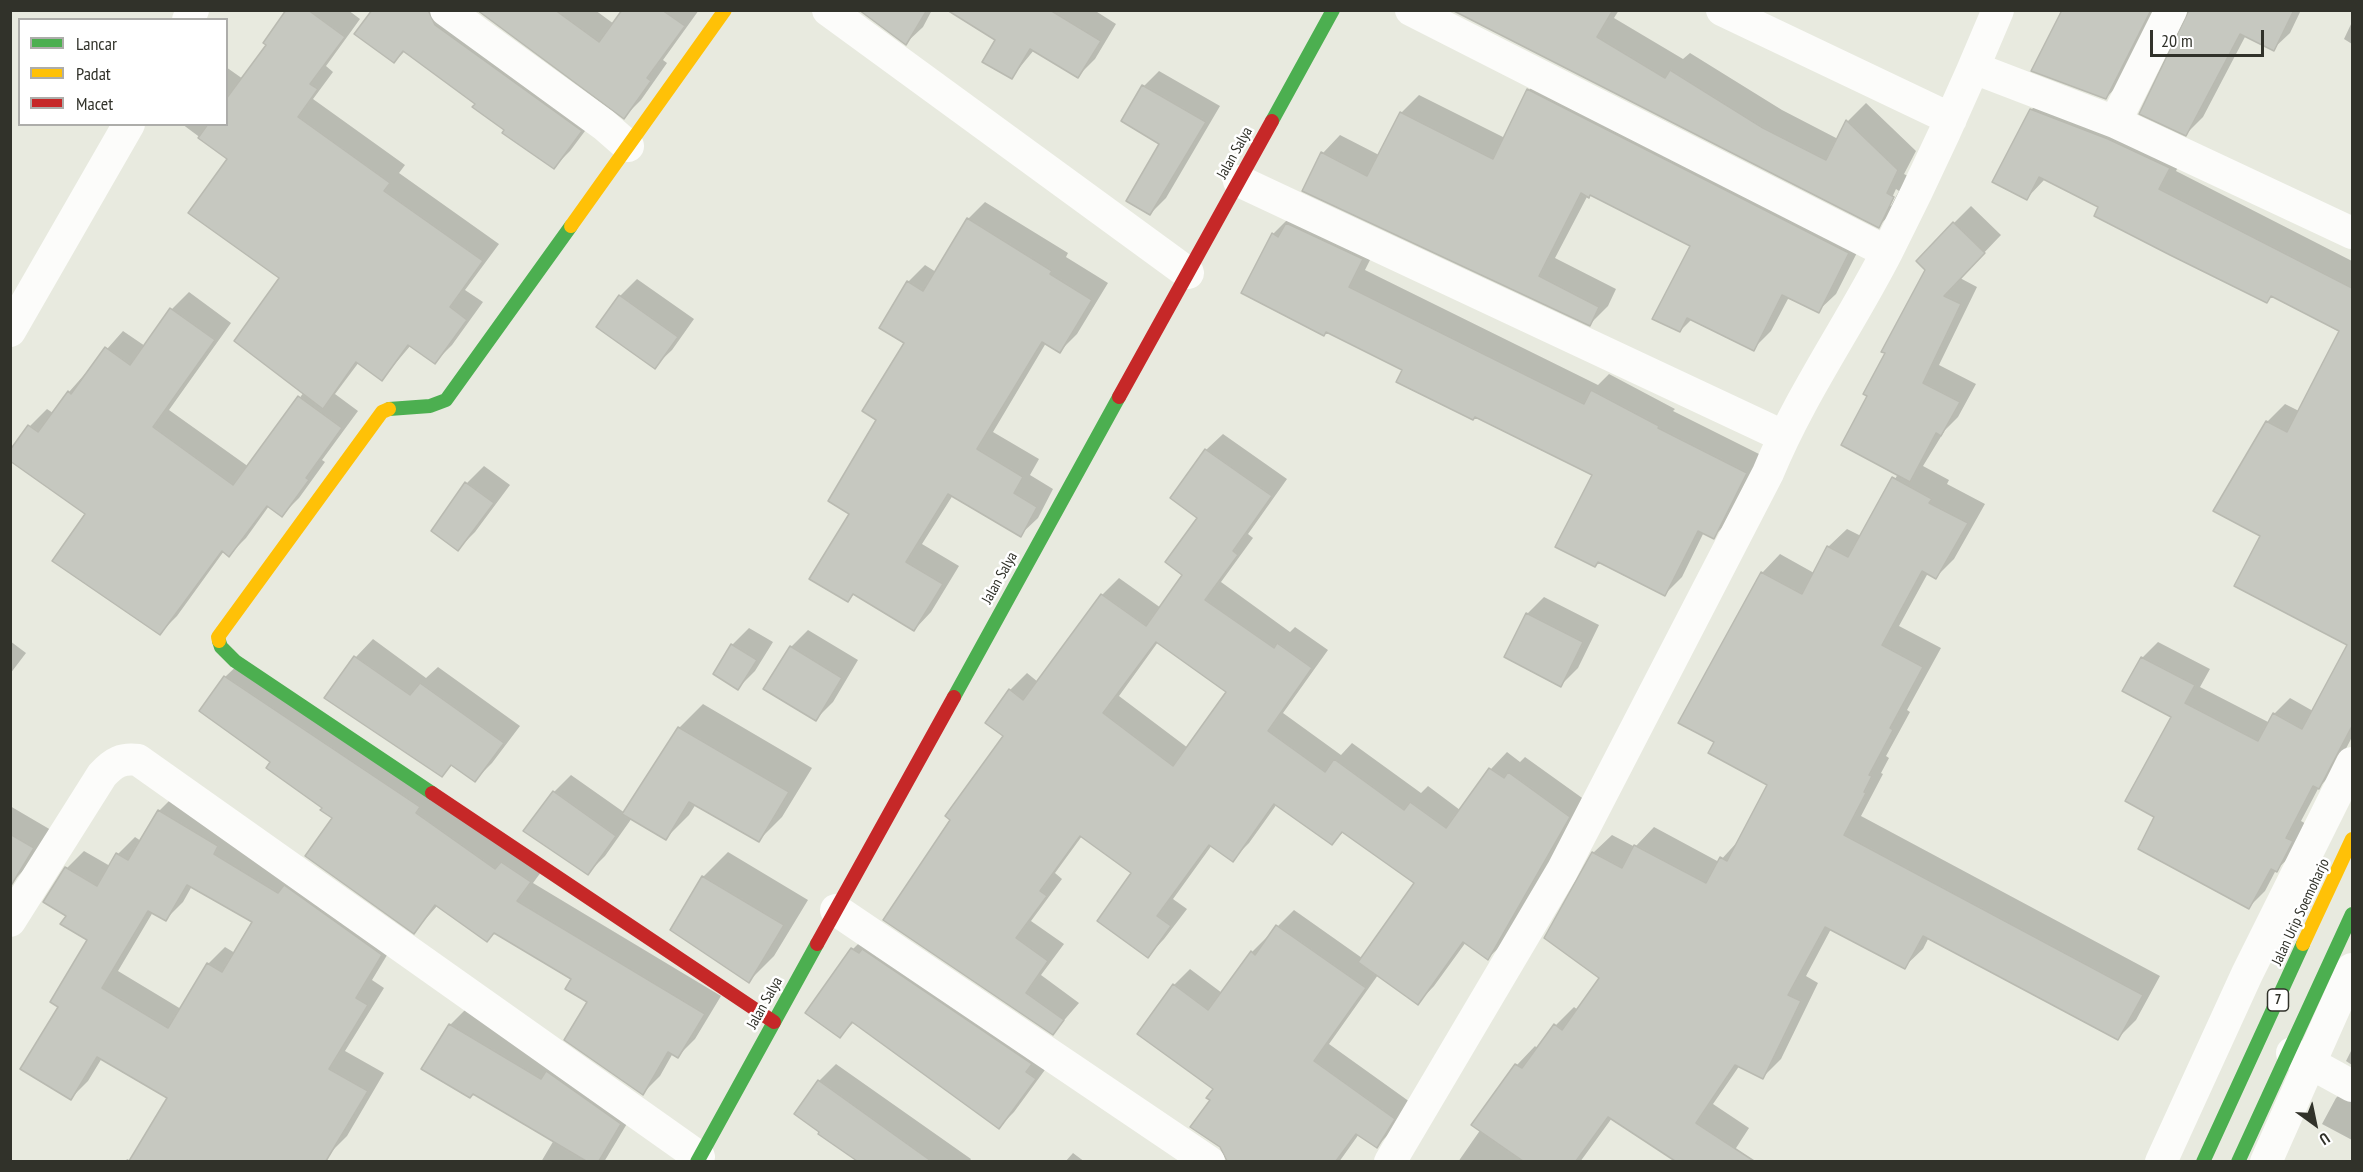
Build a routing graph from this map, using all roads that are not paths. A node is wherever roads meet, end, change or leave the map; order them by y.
1 (446, 10) edge
2 (725, 10) edge
3 (828, 10) edge
4 (1333, 10) edge
5 (1411, 10) edge
6 (1722, 10) edge
7 (1998, 10) edge
8 (2171, 10) edge
9 (1974, 68) junction
10 (1952, 119) junction
11 (2115, 122) junction
12 (128, 126) edge
13 (628, 146) junction
14 (1239, 181) junction
15 (2352, 233) edge
16 (1887, 252) junction
17 (1188, 273) junction
18 (10, 331) edge
19 (1783, 436) junction
20 (2352, 763) edge
21 (2352, 839) edge
22 (836, 910) junction
23 (2352, 914) edge
24 (10, 921) edge
25 (2352, 969) edge
26 (774, 1022) junction
27 (2299, 1058) junction
28 (2352, 1086) edge
29 (698, 1159) edge
30 (1209, 1161) edge
31 (1390, 1161) edge
32 (2161, 1161) edge
33 (2203, 1161) edge
34 (2238, 1161) edge
35 (2265, 1161) edge

1 - 13 street
2 - 13 main road
3 - 17 street
4 - 14 main road, Jalan Salya
5 - 16 street
6 - 10 street
7 - 9 street
8 - 11 street
9 - 10 street
9 - 11 street
10 - 16 street
11 - 15 street
12 - 18 street
13 - 26 main road
14 - 17 main road, Jalan Salya
14 - 19 street
16 - 19 street
17 - 22 main road, Jalan Salya
19 - 31 street
20 - 32 street
21 - 33 main road, Jalan Urip Soemoharjo / 7
22 - 26 main road, Jalan Salya
22 - 30 street
23 - 27 main road, 7
24 - 29 street
25 - 27 street
26 - 29 main road, Jalan Salya
27 - 28 street
27 - 34 main road, 7
27 - 35 street

